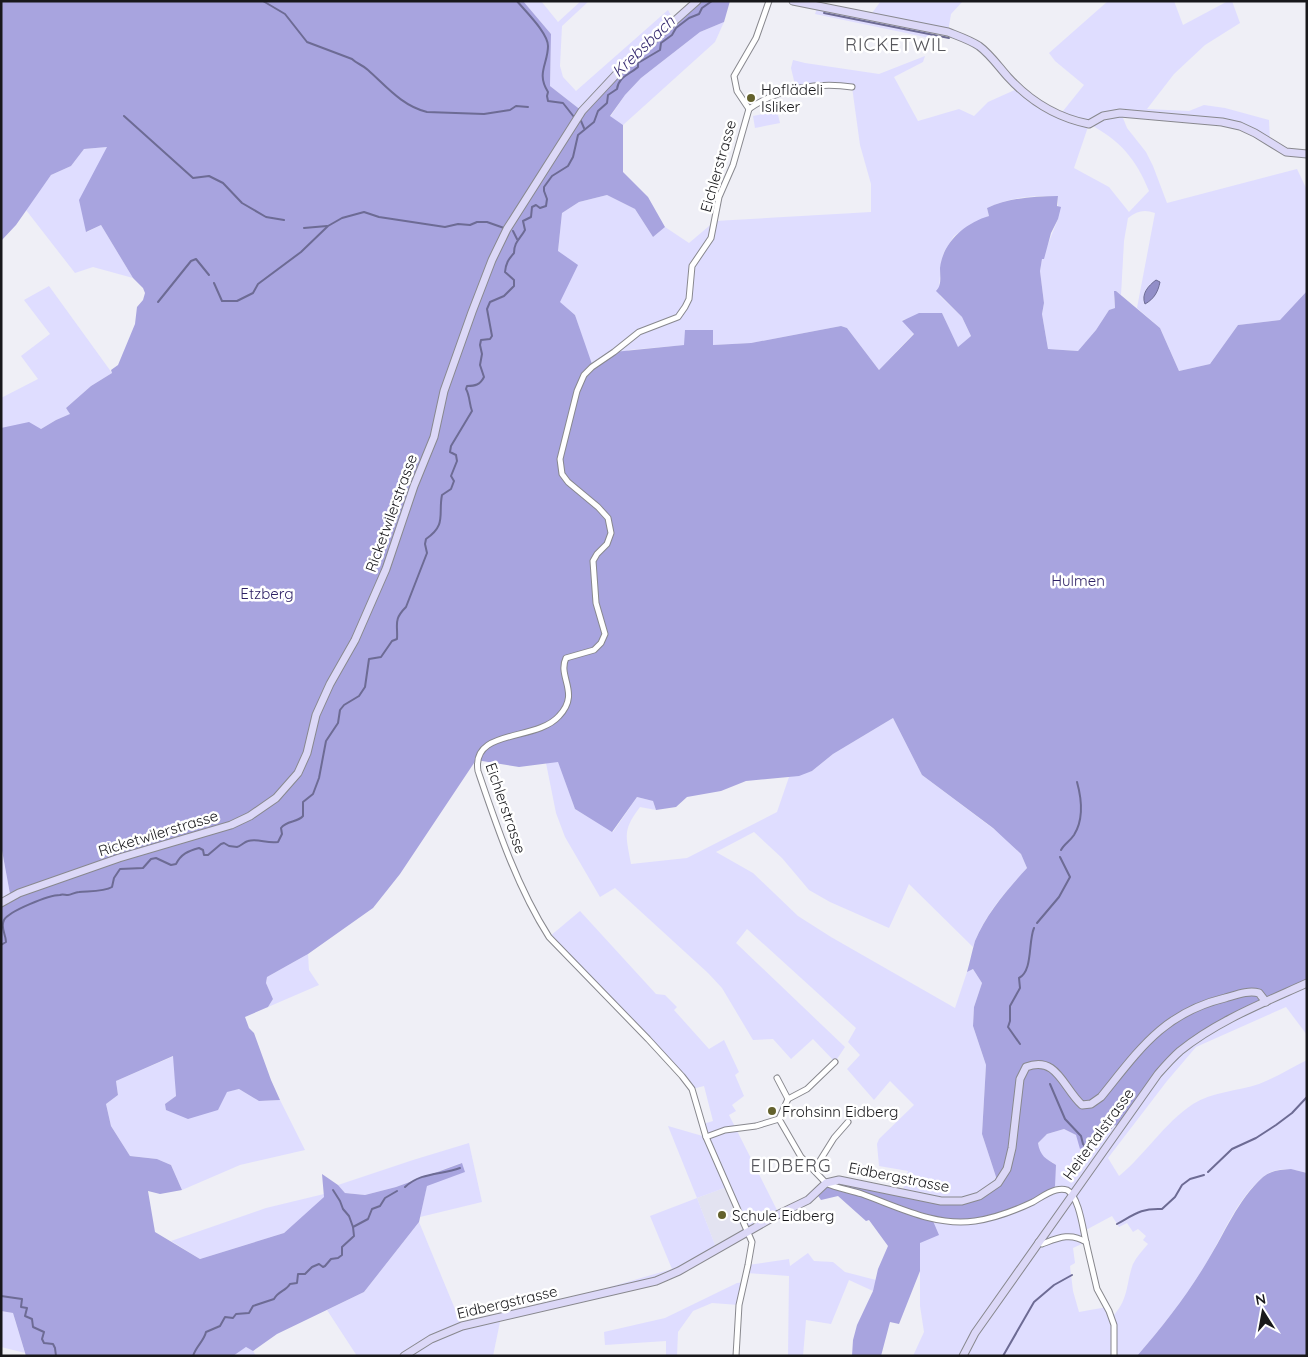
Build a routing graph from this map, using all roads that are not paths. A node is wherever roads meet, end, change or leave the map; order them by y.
1 (697, 1) edge
2 (769, 1) edge
3 (794, 1) edge
4 (852, 87) dead end
5 (749, 108) junction
6 (1307, 154) edge
7 (1, 903) edge
8 (1307, 983) edge
9 (1266, 1002) junction
10 (835, 1062) dead end
11 (777, 1078) dead end
12 (788, 1099) junction
13 (779, 1118) junction
14 (848, 1122) dead end
15 (706, 1137) junction
16 (814, 1170) junction
17 (826, 1183) junction
18 (1072, 1194) junction
19 (748, 1232) junction
20 (1038, 1242) junction
21 (1086, 1242) junction
22 (404, 1356) edge
23 (736, 1356) edge
24 (963, 1356) edge
25 (1114, 1356) edge

1 - 7 street, Ricketwilerstrasse
2 - 5 street
3 - 6 street
4 - 5 street
5 - 15 street, Eichlerstrasse
8 - 9 street, Heitertalstrasse
9 - 17 street, Eidbergstrasse
9 - 18 street, Heitertalstrasse
10 - 12 street
11 - 12 street
12 - 13 street
13 - 15 street
13 - 16 street
14 - 16 street
15 - 19 street, Eichlerstrasse
16 - 17 street
17 - 18 street
17 - 19 street, Eidbergstrasse
18 - 20 street, Heitertalstrasse
18 - 21 street
19 - 22 street, Eidbergstrasse
19 - 23 street
20 - 21 street
20 - 24 street, Heitertalstrasse
21 - 25 street

